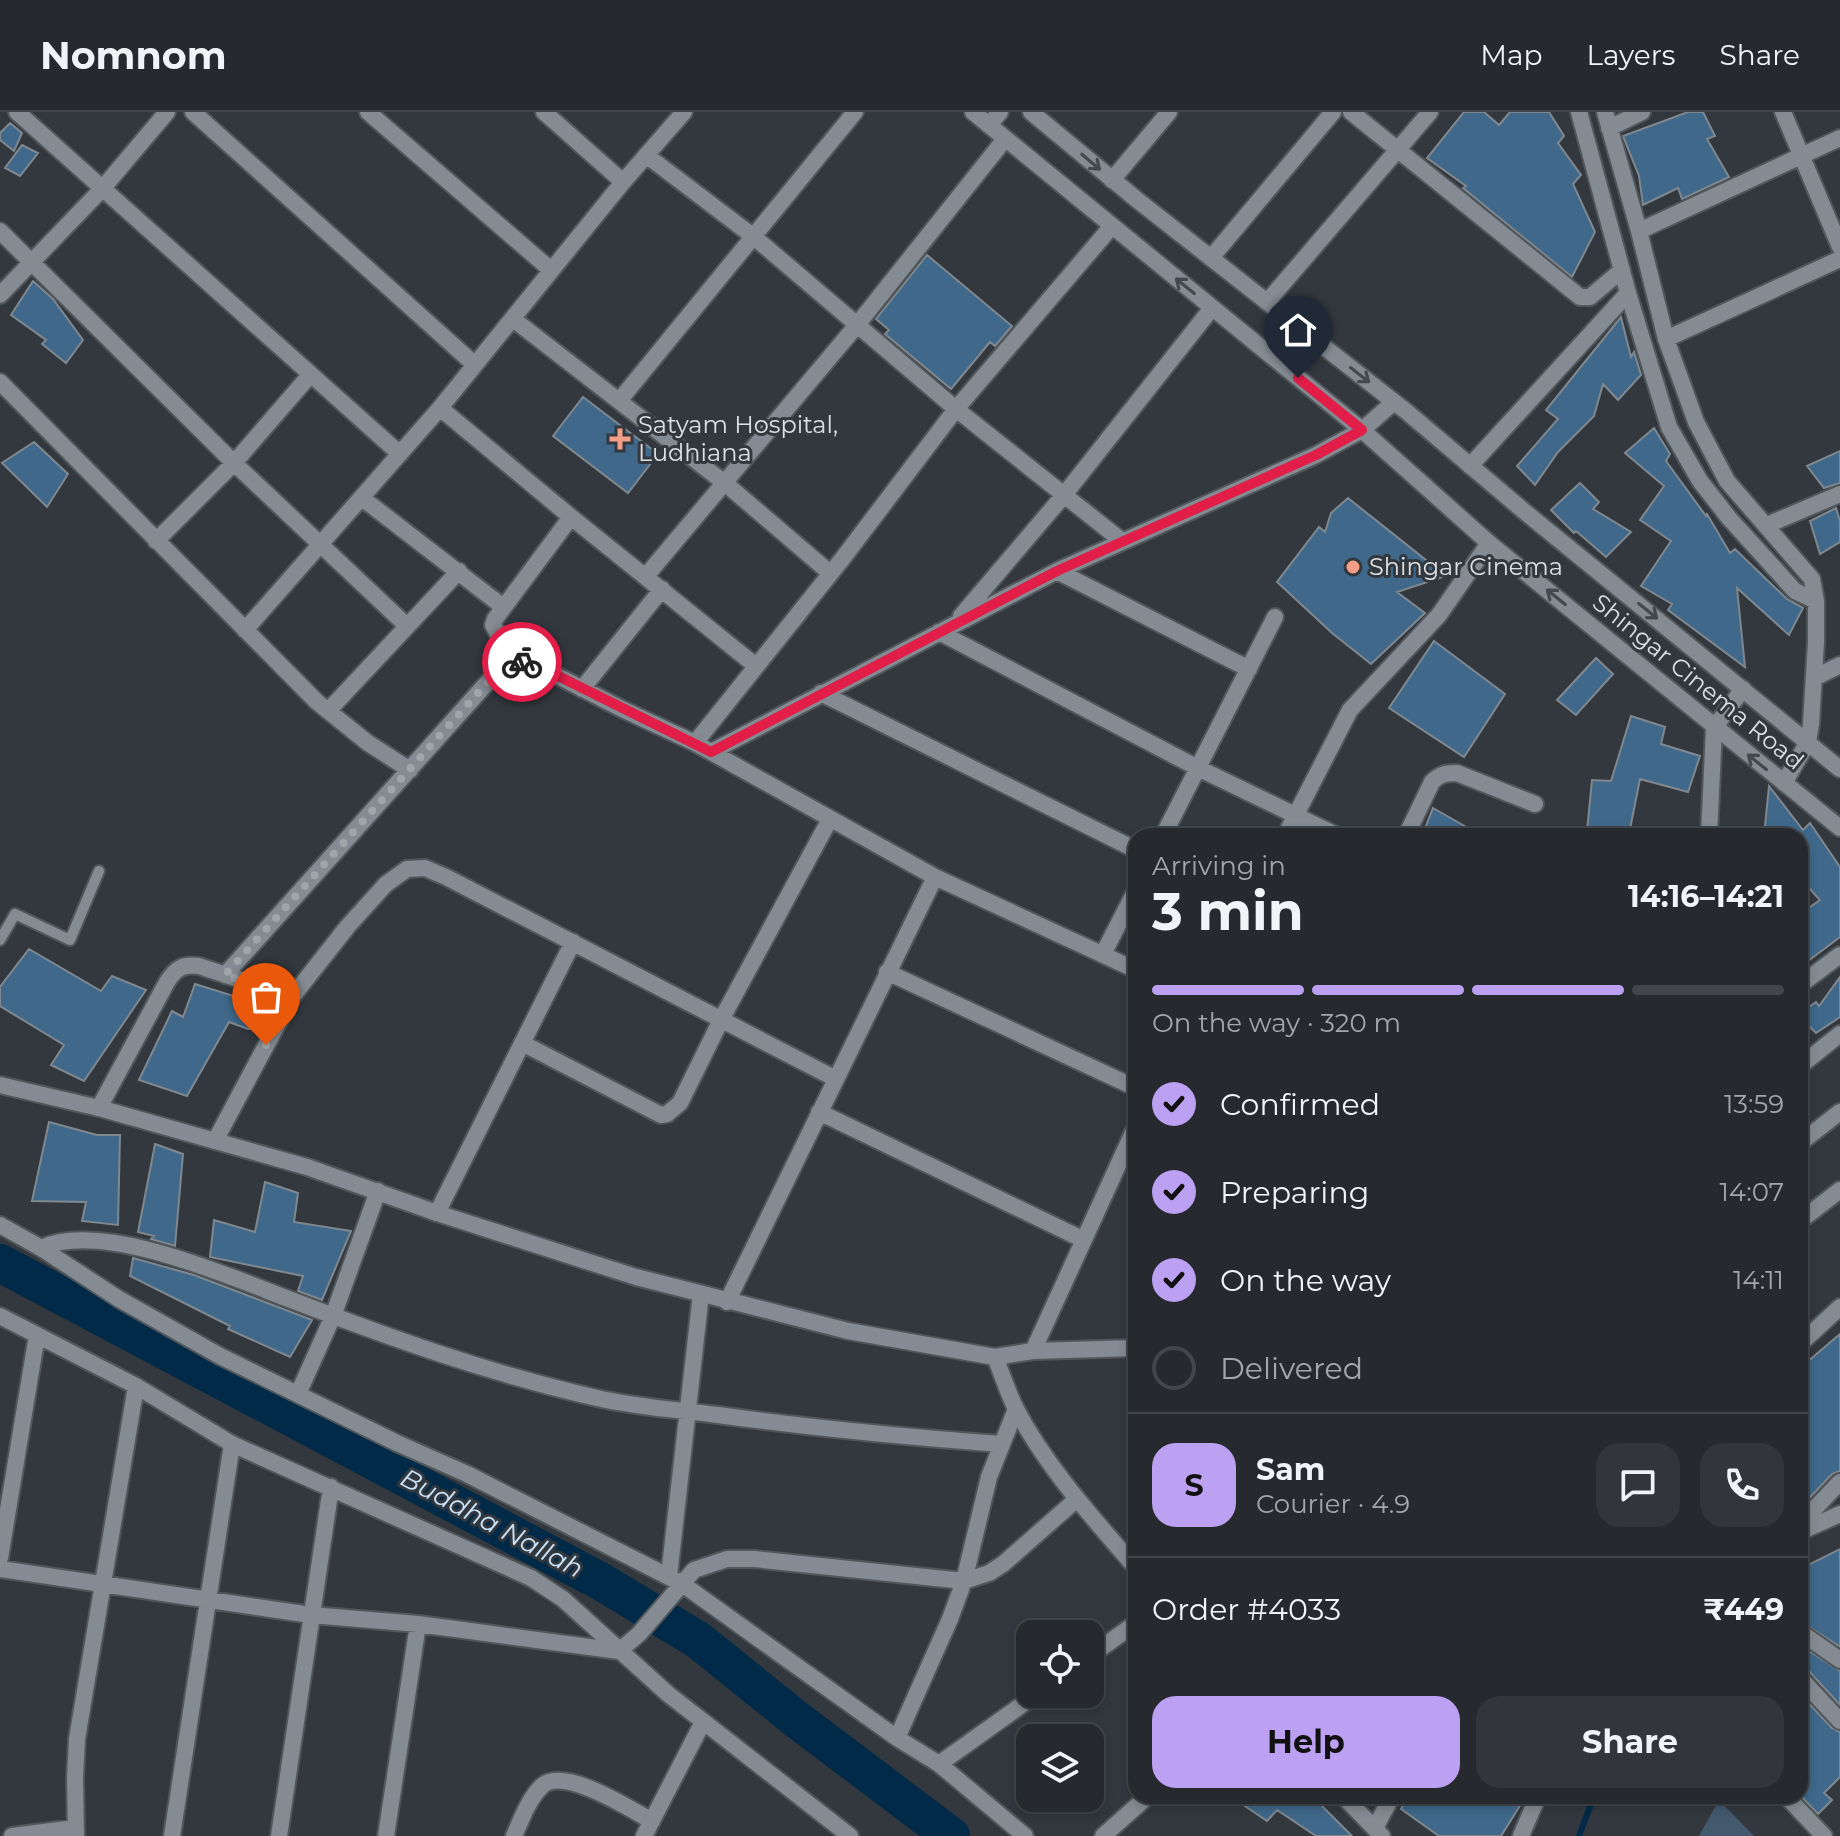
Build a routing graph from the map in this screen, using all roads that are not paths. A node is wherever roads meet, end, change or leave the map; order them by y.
1 (17, 112) edge
2 (167, 112) edge
3 (193, 112) edge
4 (368, 112) edge
5 (544, 112) edge
6 (684, 112) edge
7 (855, 112) edge
8 (973, 112) edge
9 (1031, 112) edge
10 (1169, 112) edge
11 (1333, 112) edge
12 (1351, 112) edge
13 (1430, 112) edge
14 (1579, 112) edge
15 (1642, 112) edge
16 (1783, 112) edge
17 (994, 118) edge
18 (1607, 120) edge
19 (1840, 138) edge
20 (1005, 139) junction
21 (1396, 149) junction
22 (646, 155) junction
23 (1803, 155) junction
24 (1112, 180) junction
25 (623, 182) junction
26 (102, 189) junction
27 (1112, 226) junction
28 (0, 231) edge
29 (1639, 231) junction
30 (754, 237) junction
31 (1840, 247) edge
32 (1211, 258) junction
33 (1840, 259) edge
34 (32, 262) junction
35 (551, 270) junction
36 (1622, 270) junction
37 (1628, 293) junction
38 (0, 295) edge
39 (1267, 302) junction
40 (1212, 308) junction
41 (513, 319) junction
42 (857, 325) junction
43 (1666, 339) junction
44 (474, 364) junction
45 (310, 375) junction
46 (0, 382) edge
47 (619, 401) junction
48 (1394, 402) junction
49 (440, 408) junction
50 (956, 409) junction
51 (1362, 430) junction
52 (400, 454) junction
53 (234, 463) junction
54 (1470, 466) junction
55 (726, 484) junction
56 (1840, 494) edge
57 (1064, 495) junction
58 (362, 498) junction
59 (571, 517) junction
60 (1767, 525) junction
61 (156, 541) junction
62 (1122, 541) junction
63 (1489, 543) junction
64 (321, 545) junction
65 (459, 571) junction
66 (1057, 571) junction
67 (830, 573) junction
68 (646, 576) junction
69 (662, 589) junction
70 (1816, 601) junction
71 (502, 606) junction
72 (1275, 617) dead end
73 (407, 626) junction
74 (946, 629) junction
75 (245, 630) junction
76 (530, 663) junction
77 (1840, 665) edge
78 (756, 666) junction
79 (1249, 669) junction
80 (1814, 678) junction
81 (582, 689) junction
82 (1743, 689) junction
83 (821, 693) junction
84 (328, 711) junction
85 (1714, 728) junction
86 (1808, 742) junction
87 (695, 743) junction
88 (711, 752) junction
89 (1198, 768) junction
90 (1840, 769) edge
91 (410, 770) junction
92 (1784, 783) junction
93 (1535, 804) dead end
94 (1296, 815) junction
95 (830, 819) junction
96 (1167, 828) edge
97 (1289, 828) edge
98 (1322, 828) edge
99 (1410, 828) edge
100 (1709, 828) edge
101 (1840, 828) edge
102 (1128, 846) edge
103 (99, 871) dead end
104 (935, 877) junction
105 (1128, 906) edge
106 (0, 940) edge
107 (573, 942) junction
108 (1103, 954) junction
109 (1840, 955) edge
110 (1128, 966) edge
111 (887, 972) junction
112 (225, 975) junction
113 (1808, 979) edge
114 (292, 997) junction
115 (721, 1020) junction
116 (1840, 1034) edge
117 (522, 1043) junction
118 (1808, 1060) edge
119 (836, 1079) junction
120 (1128, 1084) edge
121 (1, 1087) edge
122 (99, 1108) junction
123 (819, 1112) junction
124 (1840, 1112) edge
125 (1808, 1137) edge
126 (215, 1141) junction
127 (1128, 1143) edge
128 (1840, 1190) edge
129 (378, 1191) junction
130 (437, 1213) junction
131 (1808, 1215) edge
132 (0, 1225) edge
133 (1082, 1239) junction
134 (41, 1248) junction
135 (701, 1294) junction
136 (727, 1302) junction
137 (1840, 1307) edge
138 (0, 1316) edge
139 (333, 1316) junction
140 (37, 1335) junction
141 (1808, 1337) edge
142 (1128, 1348) edge
143 (1033, 1351) junction
144 (995, 1357) junction
145 (136, 1386) junction
146 (298, 1394) junction
147 (1016, 1409) junction
148 (687, 1411) junction
149 (232, 1444) junction
150 (1001, 1444) junction
151 (1840, 1482) edge
152 (331, 1487) junction
153 (1077, 1499) junction
154 (1840, 1514) edge
155 (1808, 1516) edge
156 (1808, 1528) edge
157 (0, 1558) edge
158 (1128, 1559) edge
159 (0, 1569) edge
160 (964, 1581) junction
161 (675, 1584) junction
162 (101, 1585) junction
163 (208, 1600) junction
164 (311, 1615) junction
165 (418, 1624) junction
166 (1128, 1629) edge
167 (1808, 1638) edge
168 (1104, 1646) edge
169 (619, 1651) junction
170 (1840, 1660) edge
171 (1808, 1687) edge
172 (1017, 1708) edge
173 (1840, 1721) edge
174 (703, 1722) junction
175 (897, 1738) junction
176 (939, 1764) junction
177 (1139, 1804) edge
178 (1351, 1804) edge
179 (1389, 1804) edge
180 (1535, 1804) edge
181 (1794, 1804) edge
182 (648, 1828) edge
183 (76, 1832) edge
184 (1379, 1832) edge
185 (12, 1836) edge
186 (172, 1836) edge
187 (279, 1836) edge
188 (386, 1836) edge
189 (514, 1836) edge
190 (850, 1836) edge
191 (1025, 1836) edge
192 (1103, 1836) edge
193 (1521, 1836) edge
194 (1824, 1836) edge

1 - 26 street
2 - 26 street
3 - 44 street
4 - 35 street
5 - 25 street
6 - 22 street
7 - 30 street
8 - 17 street, Shingar Cinema Road
9 -> 24 street, Shingar Cinema Road
10 - 24 street
11 - 32 street
12 - 21 street
13 - 21 street
14 - 36 street
15 - 18 street
16 - 23 street
17 - 20 street, Shingar Cinema Road
18 - 29 street
19 - 23 street
20 - 27 street, Shingar Cinema Road
20 - 42 street
21 - 36 street
21 - 39 street
22 - 25 street
22 - 30 street
23 - 29 street
23 - 31 street
24 - 32 street, Shingar Cinema Road
25 - 35 street
26 - 34 street
26 - 45 street
40 -> 27 street, Shingar Cinema Road
27 - 50 street
28 - 34 street
29 - 43 street
30 - 42 street
30 - 47 street
32 - 39 street, Shingar Cinema Road
33 - 43 street
34 - 38 street
34 - 53 street
35 - 41 street
36 - 37 street
37 - 54 street
37 - 70 street
39 -> 48 street, Shingar Cinema Road
40 - 51 street, Shingar Cinema Road
40 - 57 street
41 - 44 street
41 - 47 street
42 - 50 street
42 - 55 street
43 - 60 street
44 - 49 street
45 - 52 street
45 - 53 street
46 - 61 street
47 - 55 street
48 - 51 street
48 - 54 street, Shingar Cinema Road
49 - 52 street
49 - 59 street
50 - 57 street
50 - 67 street
51 - 62 street
51 - 63 street, Shingar Cinema Road
52 - 58 street
53 - 61 street
53 - 64 street
54 -> 82 street, Shingar Cinema Road
55 - 67 street
55 - 68 street
56 - 60 street
57 - 62 street
57 - 74 street
58 - 64 street
58 - 65 street
59 - 68 street
59 - 71 street
60 - 70 street
61 - 75 street
62 - 66 street
85 -> 63 street, Shingar Cinema Road
63 - 94 street
64 - 73 street
64 - 75 street
65 - 71 street
65 - 73 street
66 - 74 street
66 - 79 street
67 - 78 street
68 - 69 street
69 - 78 street
69 - 81 street
70 - 80 street
71 - 76 street
72 - 79 street
73 - 84 street
74 - 83 street
74 - 89 street
75 - 84 street
76 - 81 street
76 - 91 street
77 - 80 street
78 - 87 street
79 - 89 street
80 - 86 street
81 - 87 street
82 - 85 street
82 - 86 street, Shingar Cinema Road
83 - 88 street
83 - 102 street
84 - 91 street
92 -> 85 street, Shingar Cinema Road
85 - 100 street
86 - 90 street, Shingar Cinema Road
86 - 92 street
87 - 88 street
88 - 95 street
89 - 94 street
89 - 96 street
91 - 112 street
92 - 101 street, Shingar Cinema Road
93 - 99 street
94 - 97 street
94 - 98 street
95 - 104 street
95 - 115 street
103 - 106 lane
104 - 108 street
104 - 111 street
105 - 108 street
107 - 114 street
107 - 115 street
107 - 117 street
108 - 110 street
109 - 113 street
111 - 119 street
111 - 120 street
112 - 114 street
112 - 122 street
114 - 126 street
115 - 117 street
115 - 119 street
116 - 118 street
117 - 130 street
119 - 123 street
121 - 122 street
122 - 126 street
123 - 133 street
123 - 136 street
124 - 125 street
126 - 129 street
127 - 133 street
128 - 131 street
129 - 130 street
129 - 139 street
130 - 135 street
132 - 134 street
133 - 143 street
134 - 139 street
134 - 146 street
135 - 136 street
135 - 148 street
136 - 144 street
137 - 141 street
138 - 140 street
139 - 146 street
139 - 148 street
140 - 145 street
140 - 157 street
142 - 143 street
143 - 144 street
144 - 147 street
145 - 149 street
145 - 162 street
146 - 161 street
147 - 150 street
147 - 153 street
148 - 150 street
148 - 161 street
149 - 152 street
149 - 163 street
150 - 160 street
151 - 155 street
152 - 164 street
152 - 169 street
153 - 158 street
153 - 160 street
154 - 156 street
159 - 162 street
160 - 161 street
160 - 175 street
161 - 169 street
161 - 175 street
162 - 163 street
162 - 183 street
163 - 164 street
163 - 186 street
164 - 165 street
164 - 187 street
165 - 169 street
165 - 188 street
166 - 168 street
167 - 170 street
169 - 174 street
171 - 173 street
172 - 176 street
174 - 182 street
174 - 190 street
175 - 176 street
176 - 191 street
177 - 192 street
178 - 184 street
179 - 184 street
180 - 193 street
181 - 194 street
182 - 189 street
183 - 185 street

